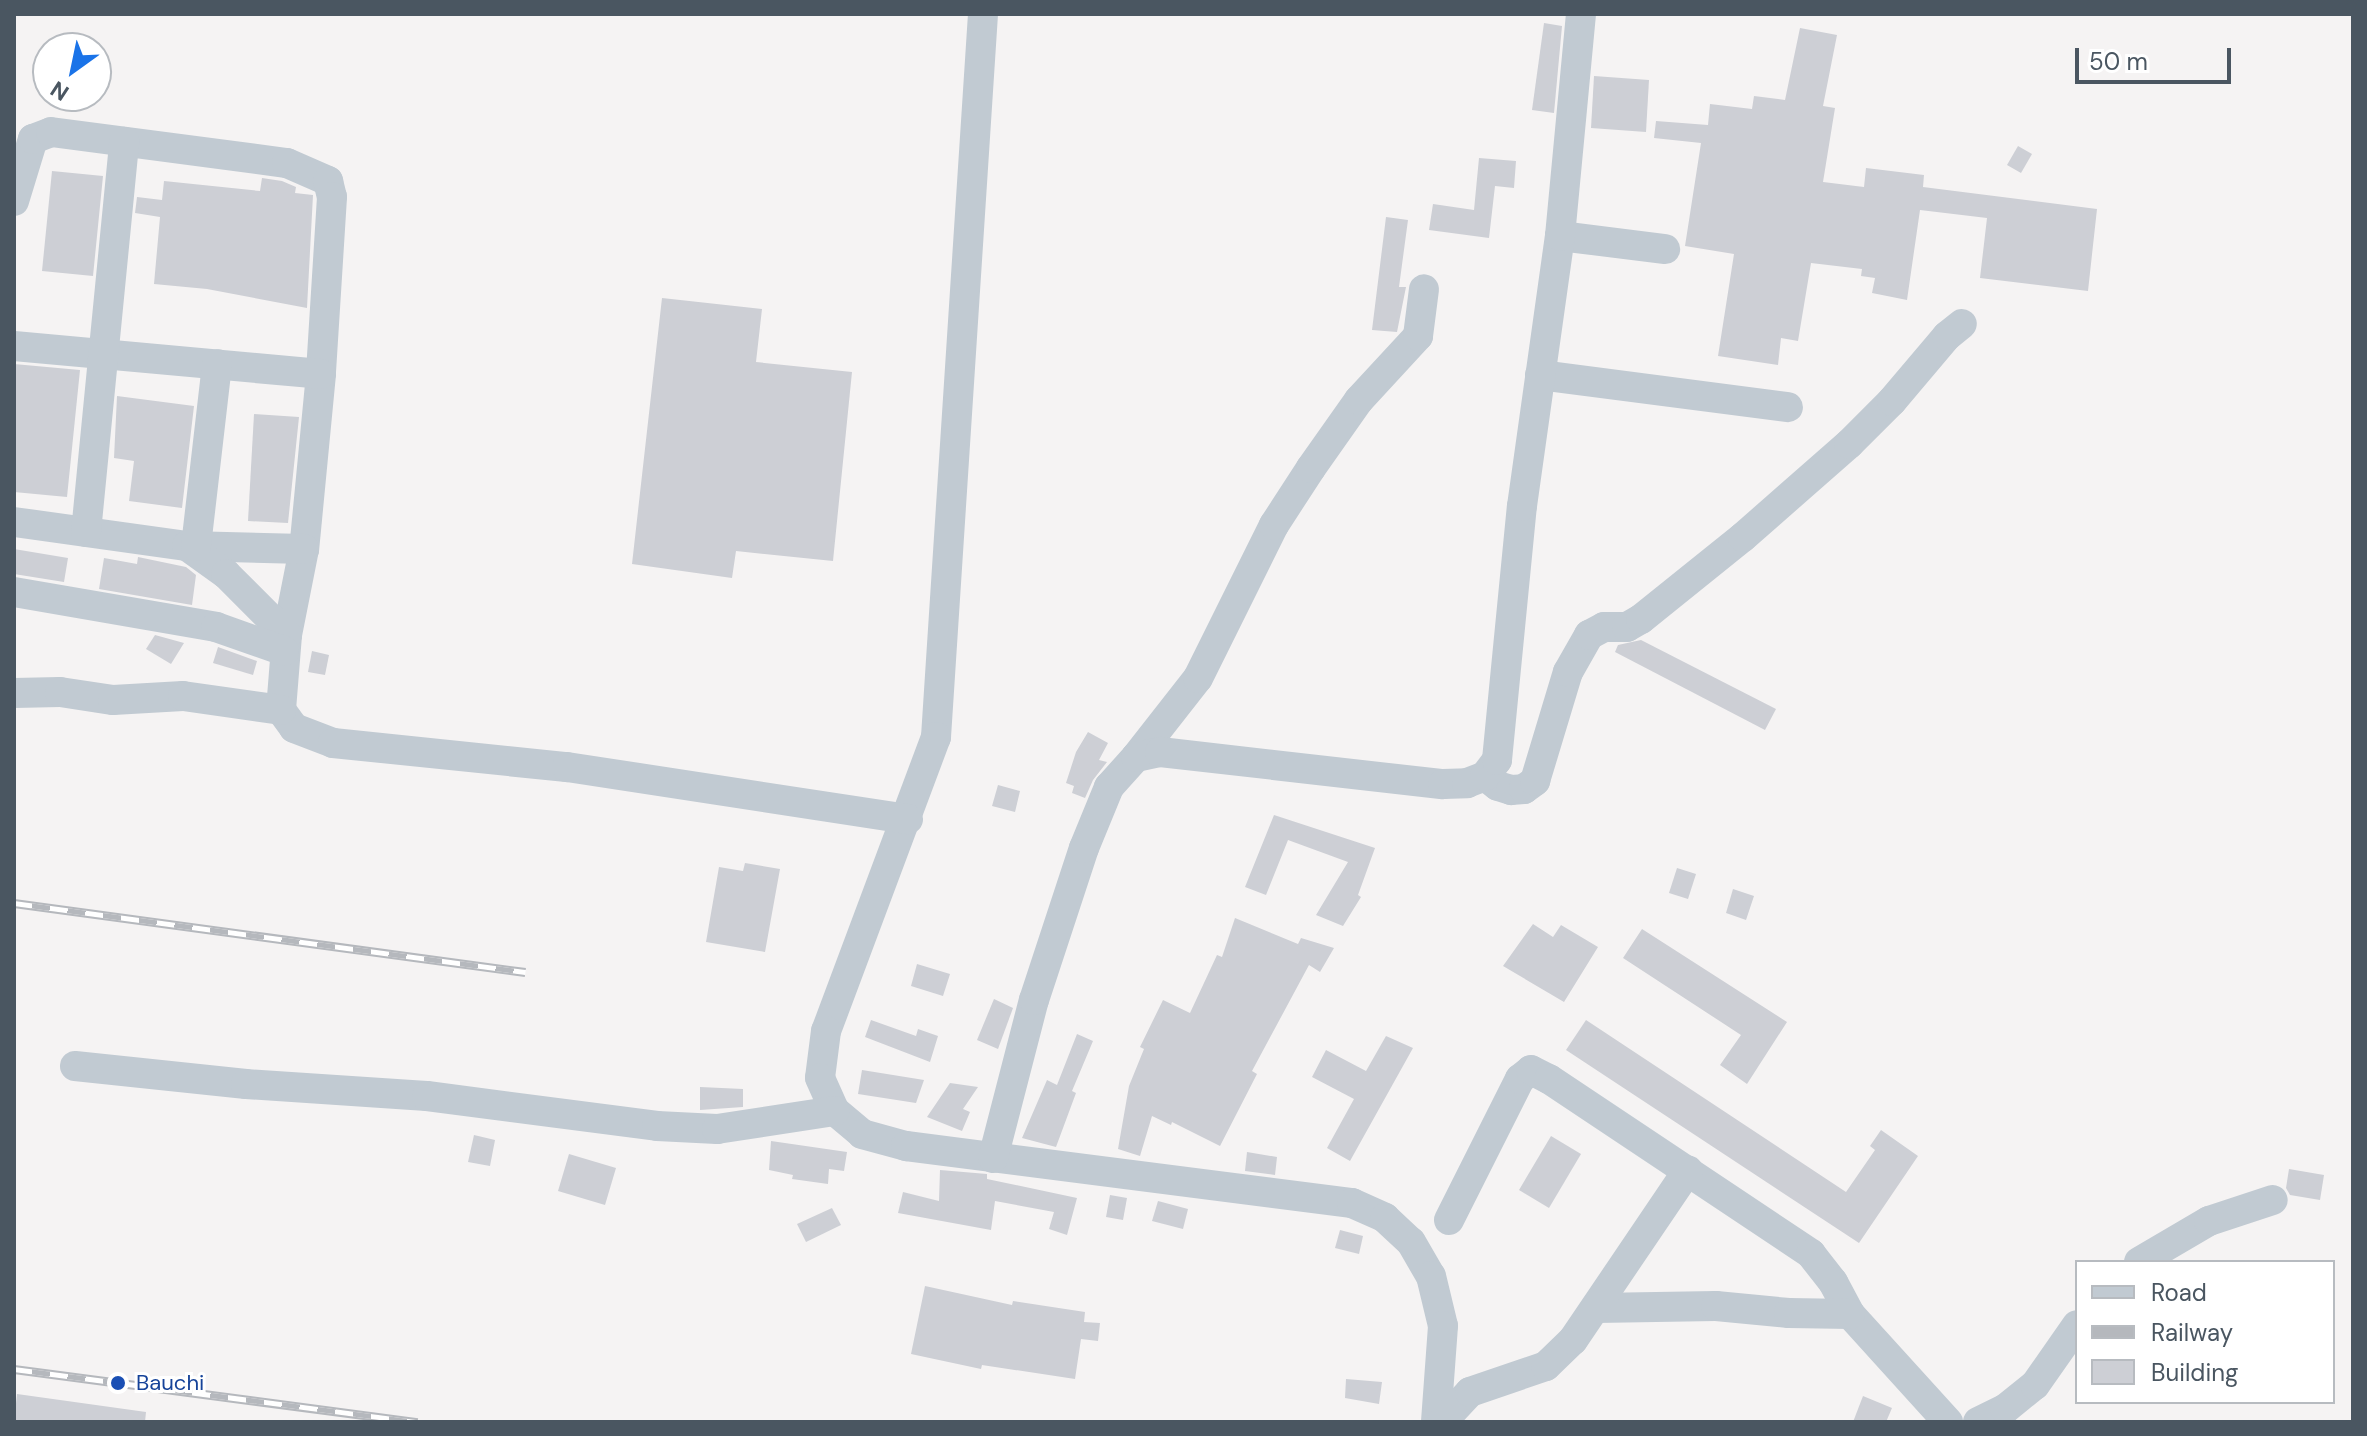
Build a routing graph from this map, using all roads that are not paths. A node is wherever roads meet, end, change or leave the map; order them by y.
1 (983, 14) edge
2 (1581, 14) edge
3 (124, 142) junction
4 (14, 201) edge
5 (1560, 236) junction
6 (1665, 249) dead end
7 (1424, 289) dead end
8 (1962, 324) dead end
9 (14, 346) edge
10 (102, 354) junction
11 (217, 364) junction
12 (321, 374) junction
13 (1540, 375) junction
14 (1788, 407) dead end
15 (14, 522) edge
16 (86, 532) junction
17 (192, 546) junction
18 (304, 549) junction
19 (14, 592) edge
20 (286, 643) junction
21 (14, 693) edge
22 (281, 710) junction
23 (1136, 757) junction
24 (1485, 776) junction
25 (908, 819) junction
26 (75, 1066) dead end
27 (835, 1111) junction
28 (993, 1158) junction
29 (1688, 1170) junction
30 (2273, 1200) dead end
31 (1449, 1220) dead end
32 (2142, 1260) edge
33 (1596, 1308) junction
34 (1850, 1314) junction
35 (2075, 1328) edge
36 (1439, 1422) edge
37 (1948, 1422) edge
38 (1978, 1422) edge

1 - 25 street
2 - 5 street
3 - 4 street
3 - 10 street
3 - 12 street
5 - 6 street
5 - 13 street
7 - 23 street
8 - 24 street
9 - 10 street
10 - 11 street
10 - 16 street
11 - 12 street
11 - 17 street
12 - 18 street
13 - 14 street
13 - 24 street
15 - 16 street
16 - 17 street
17 - 18 street
17 - 20 street
18 - 20 street
19 - 20 street
20 - 22 street
21 - 22 street
22 - 25 street
23 - 24 street
23 - 28 street
25 - 27 street
26 - 27 street
27 - 28 street
28 - 36 street
29 - 31 street
29 - 33 street
29 - 34 street
30 - 32 street
33 - 34 street
33 - 36 street
34 - 37 street
35 - 38 street

